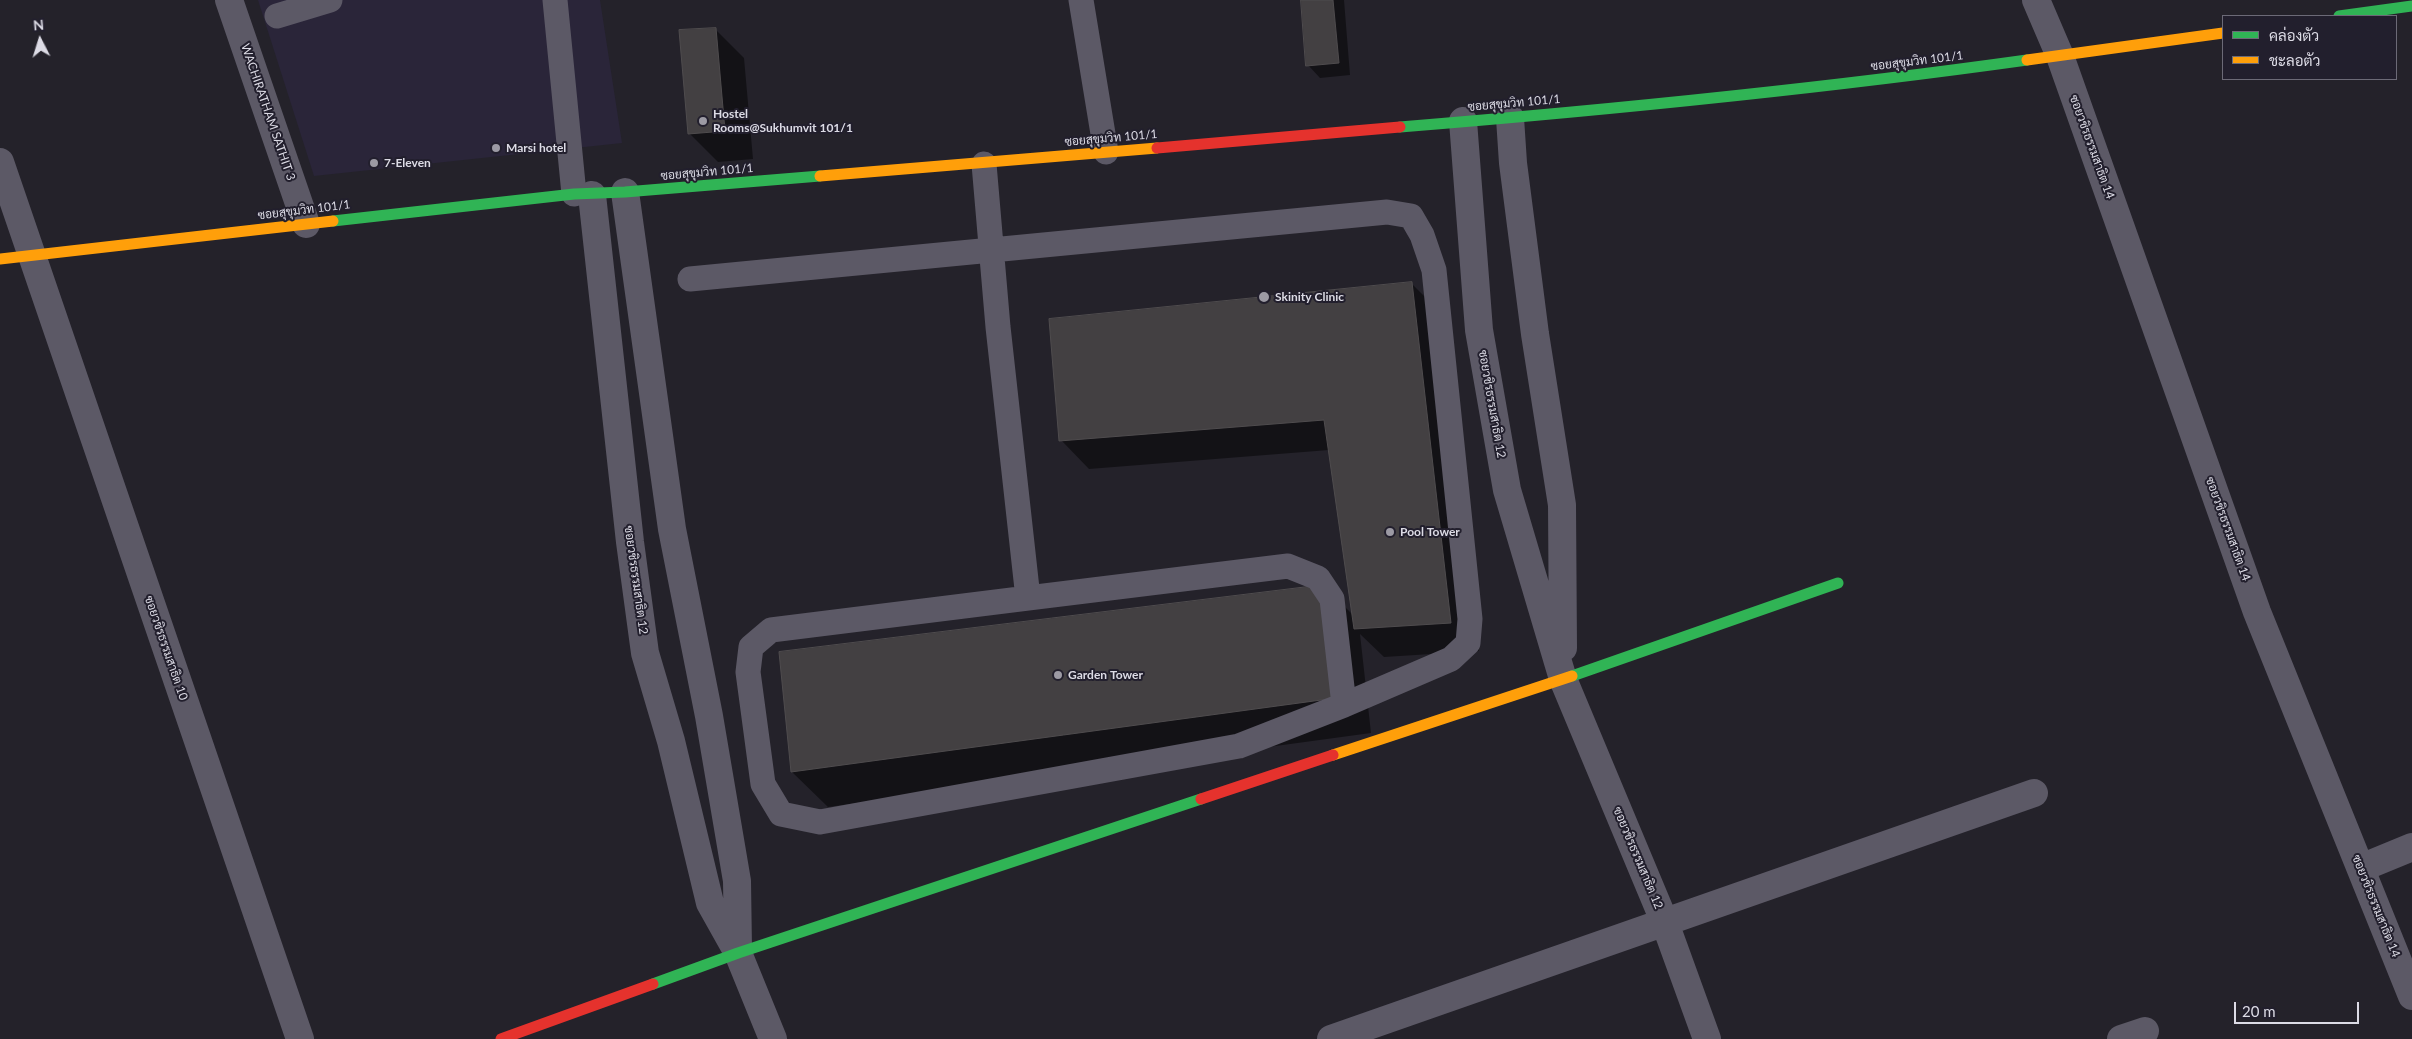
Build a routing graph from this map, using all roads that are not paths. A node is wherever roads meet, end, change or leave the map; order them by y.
1 (229, 0) edge
2 (330, 0) edge
3 (555, 0) edge
4 (1081, 0) edge
5 (2036, 0) edge
6 (2412, 6) edge
7 (2346, 15) edge
8 (278, 16) dead end
9 (2222, 33) edge
10 (2060, 56) junction
11 (1510, 118) junction
12 (1463, 121) junction
13 (1106, 152) junction
14 (0, 162) edge
15 (984, 164) junction
16 (625, 192) junction
17 (583, 194) junction
18 (306, 224) junction
19 (991, 250) junction
20 (32, 257) junction
21 (0, 259) edge
22 (690, 279) dead end
23 (1838, 583) dead end
24 (1028, 598) junction
25 (1564, 679) junction
26 (1344, 705) junction
27 (2034, 793) dead end
28 (2412, 847) edge
29 (2360, 868) junction
30 (1665, 923) junction
31 (738, 953) junction
32 (2412, 996) edge
33 (300, 1039) edge
34 (501, 1039) edge
35 (773, 1039) edge
36 (1331, 1039) edge
37 (1707, 1039) edge

1 - 18 street, WACHIRATHAM SATHIT 3
2 - 8 lane
3 - 17 lane
4 - 13 lane
5 - 10 street, ซอยวชิรธรรมสาธิต 14
6 - 7 street
9 - 10 street, ซอยสุขุมวิท 101/1
10 - 11 street, ซอยสุขุมวิท 101/1
10 - 29 street, ซอยวชิรธรรมสาธิต 14
11 - 12 street, ซอยสุขุมวิท 101/1
11 - 25 street, ซอยวชิรธรรมสาธิต 12
12 - 13 street, ซอยสุขุมวิท 101/1
12 - 25 street, ซอยวชิรธรรมสาธิต 12
13 - 15 street, ซอยสุขุมวิท 101/1
14 - 20 street, ซอยวชิรธรรมสาธิต 10
15 - 16 street, ซอยสุขุมวิท 101/1
15 - 19 lane
16 - 17 street, ซอยสุขุมวิท 101/1
16 - 31 street, ซอยวชิรธรรมสาธิต 12
17 - 18 street, ซอยสุขุมวิท 101/1
17 - 31 street, ซอยวชิรธรรมสาธิต 12
18 - 20 street, ซอยสุขุมวิท 101/1
19 - 22 lane
19 - 24 lane
19 - 26 lane
20 - 21 street, ซอยสุขุมวิท 101/1
20 - 33 street, ซอยวชิรธรรมสาธิต 10
23 - 25 street
24 - 26 lane
24 - 26 lane
25 - 30 street, ซอยวชิรธรรมสาธิต 12
25 - 31 street
27 - 30 street
28 - 29 street
29 - 32 street, ซอยวชิรธรรมสาธิต 14
30 - 36 street
30 - 37 street, ซอยวชิรธรรมสาธิต 12
31 - 34 street
31 - 35 street, ซอยวชิรธรรมสาธิต 12

